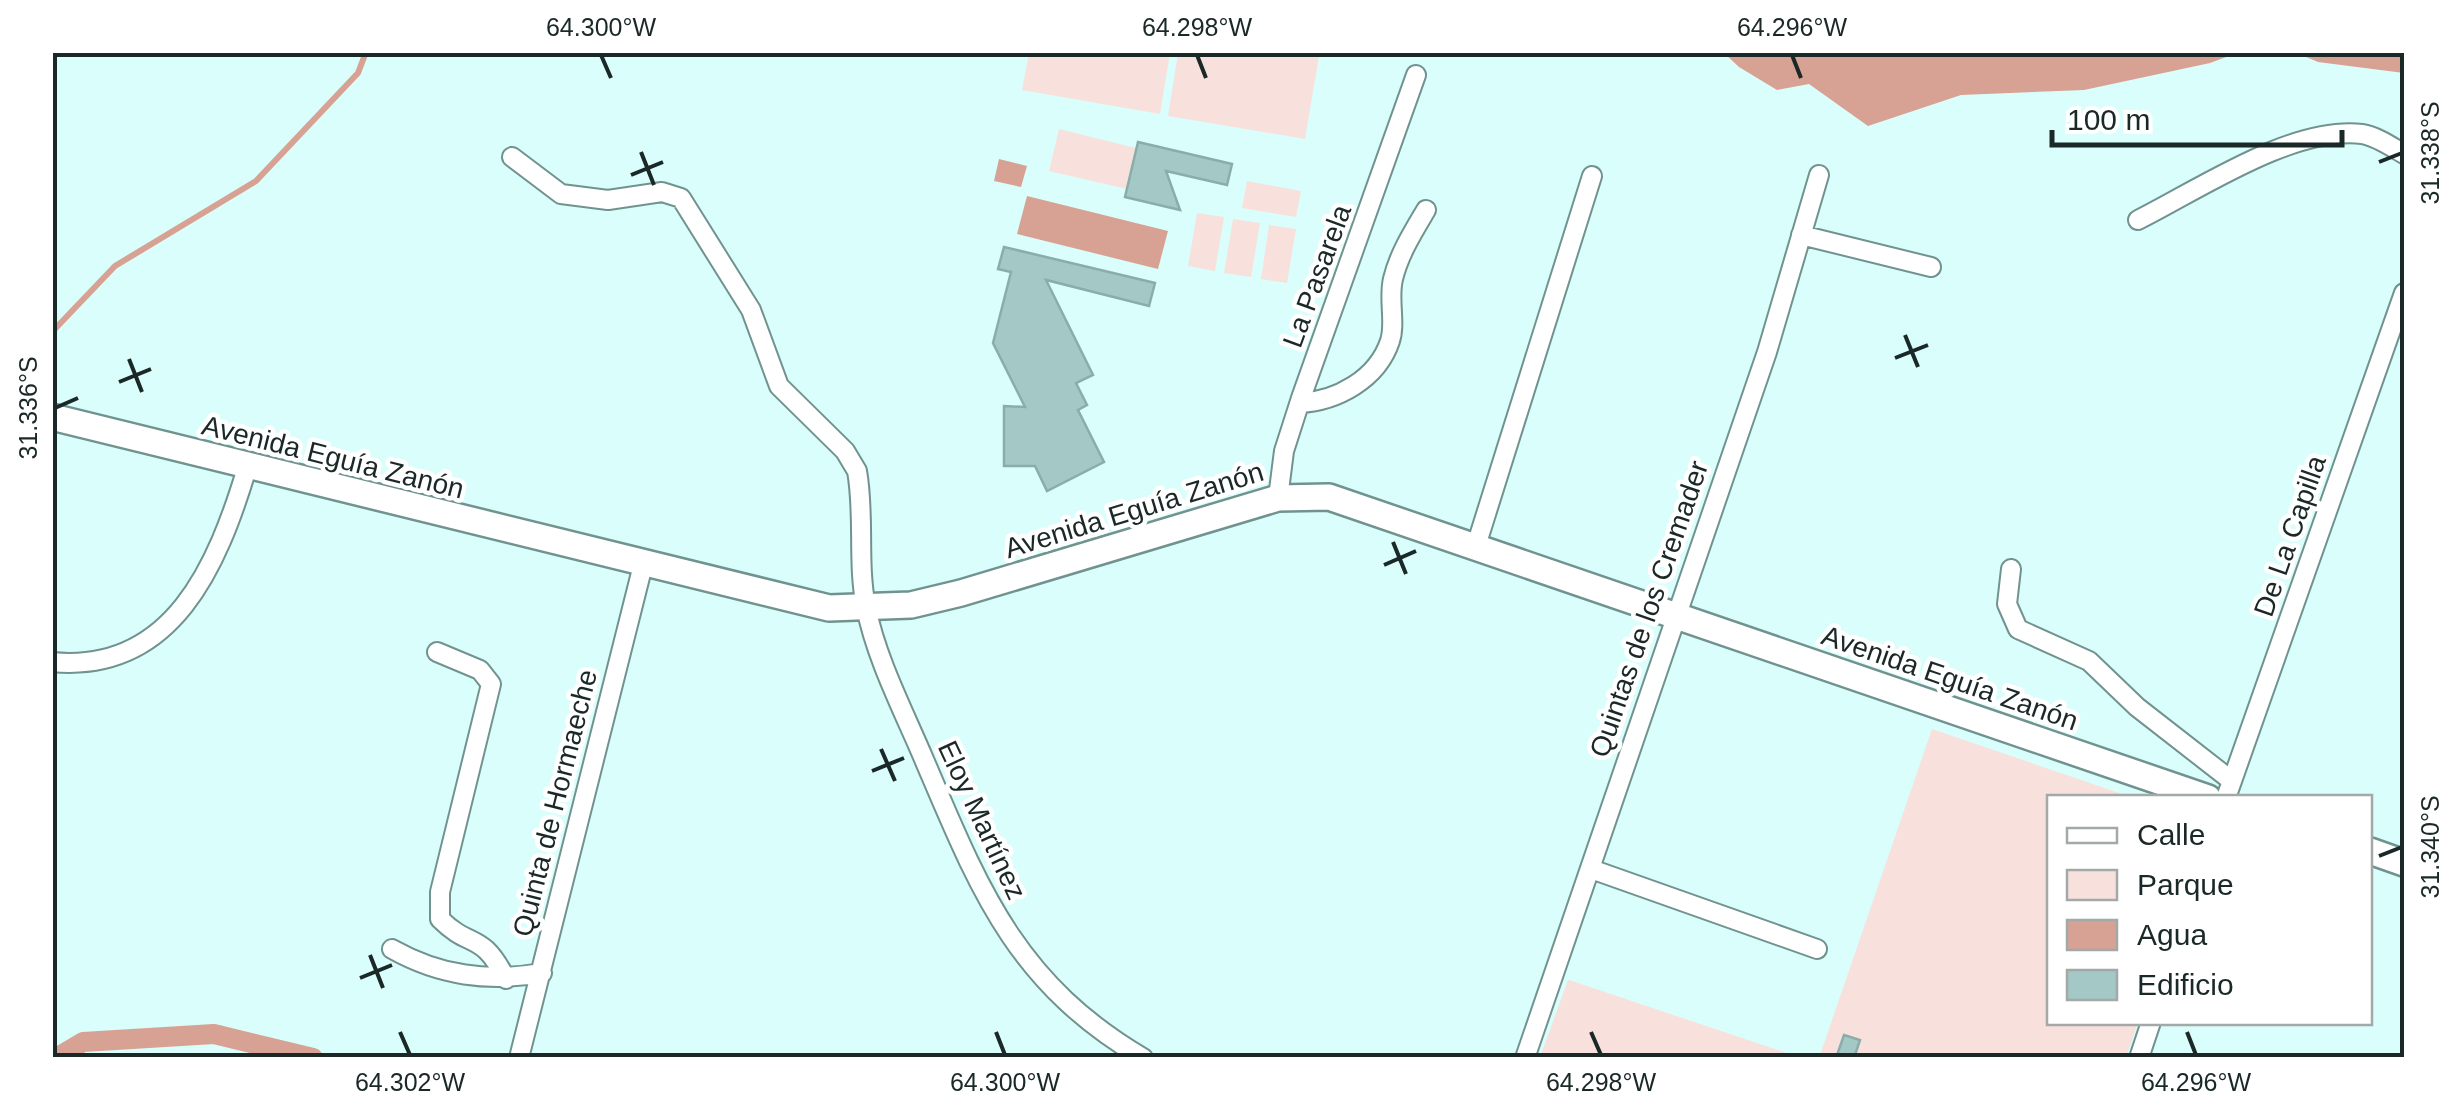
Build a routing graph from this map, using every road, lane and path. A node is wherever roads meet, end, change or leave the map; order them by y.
1 (1416, 75) dead end
2 (2404, 154) edge
3 (512, 157) dead end
4 (1818, 175) dead end
5 (1592, 176) dead end
6 (1426, 210) dead end
7 (2138, 220) dead end
8 (1801, 235) junction
9 (1931, 267) dead end
10 (2404, 293) edge
11 (1300, 403) junction
12 (52, 417) edge
13 (247, 468) junction
14 (1278, 498) junction
15 (1476, 546) junction
16 (644, 561) junction
17 (2011, 570) dead end
18 (866, 610) junction
19 (1674, 615) junction
20 (437, 652) dead end
21 (52, 662) edge
22 (2229, 790) edge
23 (2199, 795) edge
24 (2372, 852) edge
25 (2404, 863) edge
26 (1591, 868) junction
27 (392, 949) dead end
28 (1817, 949) dead end
29 (542, 974) junction
30 (506, 980) junction
31 (2149, 1025) edge
32 (519, 1058) edge
33 (1143, 1058) edge
34 (1525, 1058) edge
35 (2139, 1058) edge

1 - 11 street, La Pasarela
2 - 7 street
3 - 18 street, Eloy Martínez
4 - 8 street, Quintas de los Cremader
5 - 15 street
6 - 11 street
8 - 9 street
8 - 19 street, Quintas de los Cremader
10 - 22 street, De La Capilla
11 - 14 street, La Pasarela
12 - 13 main road, Avenida Eguía Zanón
13 - 16 main road, Avenida Eguía Zanón
13 - 21 street
14 - 15 main road, Avenida Eguía Zanón
14 - 18 main road, Avenida Eguía Zanón
15 - 19 main road, Avenida Eguía Zanón
16 - 18 main road, Avenida Eguía Zanón
16 - 29 street, Quinta de Hormaeche
17 - 22 street
18 - 33 street, Eloy Martínez
19 - 23 main road, Avenida Eguía Zanón
19 - 26 street, Quintas de los Cremader
20 - 30 street
24 - 25 main road
26 - 28 street
26 - 34 street, Quintas de los Cremader
27 - 30 street
29 - 30 street
29 - 32 street, Quinta de Hormaeche
31 - 35 street

